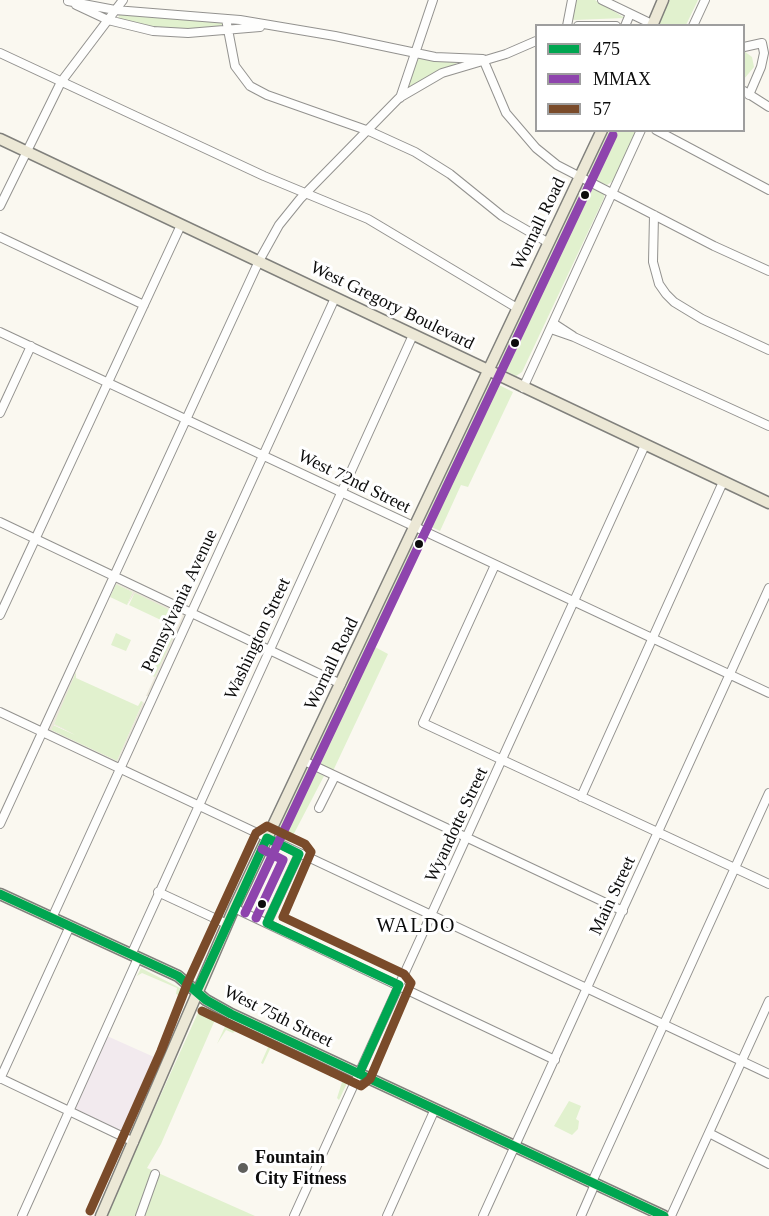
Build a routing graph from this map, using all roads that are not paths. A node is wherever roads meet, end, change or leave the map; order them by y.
1 (68, 0) edge
2 (123, 0) edge
3 (433, 0) edge
4 (572, 0) edge
5 (602, 0) edge
6 (663, 0) edge
7 (705, 0) edge
8 (115, 10) junction
9 (630, 14) junction
10 (226, 18) junction
11 (108, 20) junction
12 (567, 24) edge
13 (626, 24) edge
14 (650, 24) edge
15 (694, 24) edge
16 (271, 26) junction
17 (230, 30) junction
18 (767, 41) edge
19 (535, 42) edge
20 (745, 47) edge
21 (0, 53) edge
22 (415, 54) junction
23 (483, 59) junction
24 (61, 82) junction
25 (746, 93) edge
26 (399, 98) junction
27 (769, 107) edge
28 (369, 131) junction
29 (601, 132) edge
30 (640, 132) edge
31 (660, 132) edge
32 (0, 139) edge
33 (25, 151) junction
34 (580, 177) junction
35 (769, 190) edge
36 (612, 192) junction
37 (306, 193) junction
38 (0, 206) edge
39 (654, 215) junction
40 (181, 225) junction
41 (0, 237) edge
42 (549, 243) junction
43 (259, 261) junction
44 (769, 271) edge
45 (335, 298) junction
46 (144, 305) junction
47 (517, 308) junction
48 (552, 326) junction
49 (0, 332) edge
50 (413, 335) junction
51 (30, 346) junction
52 (769, 350) edge
53 (488, 371) junction
54 (107, 382) junction
55 (523, 388) junction
56 (0, 413) edge
57 (185, 419) junction
58 (769, 426) edge
59 (645, 445) junction
60 (263, 455) junction
61 (723, 482) junction
62 (342, 493) junction
63 (769, 503) edge
64 (0, 522) edge
65 (415, 528) junction
66 (36, 539) junction
67 (495, 565) junction
68 (114, 577) junction
69 (769, 588) edge
70 (574, 602) junction
71 (191, 612) junction
72 (0, 615) edge
73 (652, 639) junction
74 (270, 650) junction
75 (728, 675) junction
76 (341, 684) junction
77 (769, 693) edge
78 (0, 712) edge
79 (43, 732) junction
80 (503, 760) junction
81 (304, 761) junction
82 (120, 769) junction
83 (334, 776) junction
84 (769, 793) edge
85 (581, 797) junction
86 (198, 806) junction
87 (319, 808) dead end
88 (0, 824) edge
89 (658, 832) junction
90 (267, 838) junction
91 (467, 838) junction
92 (299, 854) junction
93 (735, 868) junction
94 (769, 884) edge
95 (158, 892) junction
96 (0, 894) edge
97 (234, 908) junction
98 (623, 910) junction
99 (432, 915) junction
100 (52, 918) junction
101 (267, 923) junction
102 (227, 924) junction
103 (70, 926) junction
104 (135, 956) junction
105 (399, 985) junction
106 (586, 988) junction
107 (197, 991) junction
108 (769, 1001) edge
109 (664, 1024) junction
110 (555, 1060) junction
111 (742, 1061) junction
112 (359, 1074) junction
113 (769, 1074) edge
114 (0, 1078) edge
115 (435, 1109) junction
116 (69, 1111) junction
117 (709, 1133) junction
118 (134, 1142) junction
119 (515, 1147) junction
120 (769, 1164) edge
121 (155, 1174) dead end
122 (594, 1183) junction
123 (22, 1216) edge
124 (101, 1216) edge
125 (140, 1216) edge
126 (294, 1216) edge
127 (387, 1216) edge
128 (483, 1216) edge
129 (581, 1216) edge
130 (664, 1216) edge
131 (671, 1216) edge

1 - 8 street
1 - 11 street
2 - 8 street
3 - 22 street
4 - 12 street
5 - 9 street
6 - 14 main road
7 - 15 street
8 - 10 street
8 - 11 street
9 - 13 street
9 - 14 street
10 - 16 street
10 - 17 street
11 - 17 street
11 - 24 street
16 - 17 street
16 - 22 street
17 - 28 street
18 - 20 street
18 - 25 street
19 - 23 street
21 - 24 street
22 - 23 street
22 - 26 street
23 - 26 street
23 - 34 street
24 - 33 street
24 - 37 street
25 - 27 street
26 - 28 street
28 - 37 street
28 - 42 street
29 - 34 main road, Wornall Road
30 - 36 street
31 - 35 street
32 - 33 main road, West Gregory Boulevard
33 - 38 street
33 - 40 main road, West Gregory Boulevard
34 - 36 street
34 - 42 main road, Wornall Road
36 - 39 street
36 - 48 street
37 - 43 street
37 - 47 street
39 - 44 street
39 - 52 street
40 - 43 main road, West Gregory Boulevard
40 - 46 street
41 - 46 street
42 - 47 main road, Wornall Road
43 - 45 main road, West Gregory Boulevard
43 - 57 street
45 - 50 main road, West Gregory Boulevard
45 - 60 street, Pennsylvania Avenue
46 - 54 street
47 - 53 main road, Wornall Road
48 - 55 street
48 - 58 street
49 - 51 street, West 72nd Street
50 - 53 main road, West Gregory Boulevard
50 - 62 street, Washington Street
51 - 54 street, West 72nd Street
51 - 56 street
53 - 55 main road, West Gregory Boulevard
53 - 65 main road, Wornall Road
54 - 57 street, West 72nd Street
54 - 66 street
55 - 59 main road, West Gregory Boulevard
57 - 60 street, West 72nd Street
57 - 68 street
59 - 61 main road, West Gregory Boulevard
59 - 70 street, Wyandotte Street
60 - 62 street, West 72nd Street
60 - 71 street, Pennsylvania Avenue
61 - 63 main road, West Gregory Boulevard
61 - 73 street
62 - 65 street, West 72nd Street
62 - 74 street, Washington Street
64 - 66 street
65 - 67 street, West 72nd Street
65 - 76 main road, Wornall Road
66 - 68 street
66 - 72 street
67 - 70 street, West 72nd Street
67 - 80 street
68 - 71 street
68 - 79 street
69 - 75 street, Main Street
70 - 73 street, West 72nd Street
70 - 80 street, Wyandotte Street
71 - 74 street
71 - 82 street, Pennsylvania Avenue
73 - 75 street, West 72nd Street
73 - 85 street
74 - 76 street
74 - 86 street, Washington Street
75 - 77 street, West 72nd Street
75 - 89 street, Main Street
76 - 81 main road, Wornall Road
78 - 79 street
79 - 82 street
79 - 88 street
80 - 85 street
80 - 91 street, Wyandotte Street
81 - 83 street
81 - 90 main road, Wornall Road
82 - 86 street
82 - 100 street, Pennsylvania Avenue
83 - 87 street
83 - 91 street
84 - 93 street
85 - 89 street
86 - 90 street
86 - 95 street, Washington Street
89 - 93 street
89 - 98 street, Main Street
90 - 92 street
90 - 97 main road, Wornall Road
91 - 98 street
91 - 99 street, Wyandotte Street
92 - 99 street
92 - 101 street
93 - 94 street
93 - 109 street
95 - 102 street
95 - 104 street, Washington Street
96 - 100 main road, West 75th Street
97 - 101 street
97 - 102 main road, Wornall Road
98 - 106 street, Main Street
99 - 105 street, Wyandotte Street
99 - 106 street
100 - 103 main road, West 75th Street
101 - 105 street
102 - 107 main road, Wornall Road
103 - 104 main road, West 75th Street
103 - 114 street
104 - 107 main road, West 75th Street
104 - 116 street, Washington Street
105 - 110 street
105 - 112 street, Wyandotte Street
106 - 109 street
106 - 110 street, Main Street
107 - 112 main road, West 75th Street
107 - 118 main road, Wornall Road
108 - 111 street
109 - 111 street
109 - 122 street
110 - 119 street, Main Street
111 - 113 street
111 - 117 street
112 - 115 main road, West 75th Street
112 - 126 street, Wyandotte Street
114 - 116 street
115 - 119 main road, West 75th Street
115 - 127 street
116 - 118 street
116 - 123 street, Washington Street
117 - 120 street
117 - 131 street
118 - 124 main road, Wornall Road
119 - 122 main road, West 75th Street
119 - 128 street, Main Street
121 - 125 street
122 - 129 street
122 - 130 main road, West 75th Street

